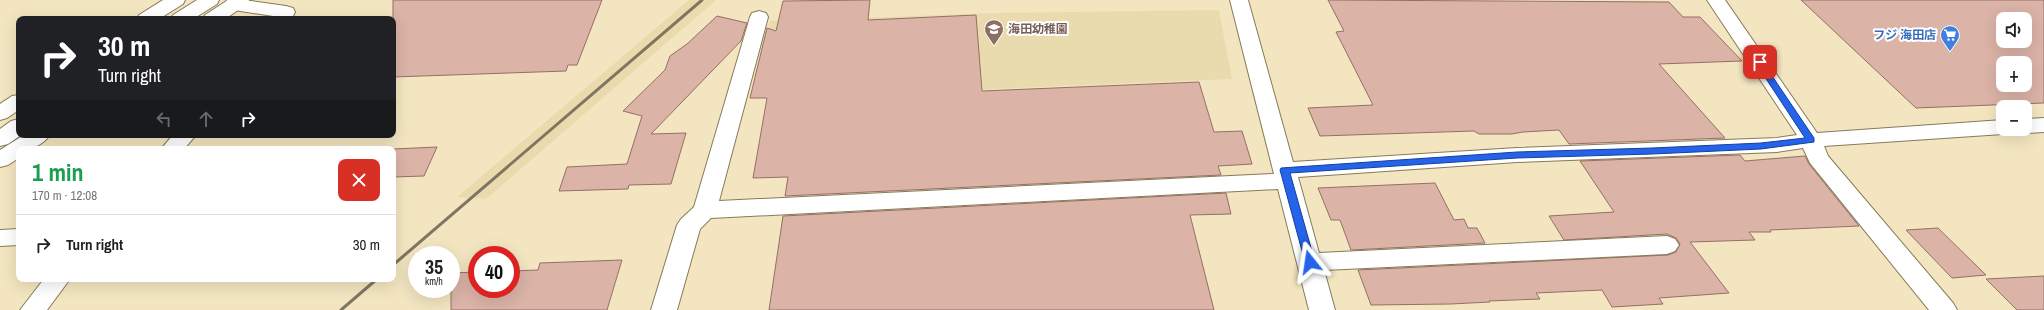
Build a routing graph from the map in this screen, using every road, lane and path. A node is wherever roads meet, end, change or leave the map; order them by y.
1 (176, 0) edge
2 (210, 0) edge
3 (1240, 0) edge
4 (1716, 0) edge
5 (237, 2) edge
6 (288, 10) edge
7 (151, 16) edge
8 (185, 16) edge
9 (216, 16) edge
10 (759, 17) dead end
11 (16, 103) edge
12 (0, 113) edge
13 (2044, 125) edge
14 (2032, 126) edge
15 (1996, 127) edge
16 (16, 128) edge
17 (34, 138) edge
18 (182, 138) edge
19 (0, 139) edge
20 (1811, 140) junction
21 (22, 146) edge
22 (175, 146) edge
23 (16, 150) edge
24 (0, 160) edge
25 (1286, 176) junction
26 (705, 210) junction
27 (16, 237) edge
28 (0, 238) edge
29 (1667, 245) dead end
30 (1310, 262) junction
31 (56, 282) edge
32 (33, 310) edge
33 (664, 310) edge
34 (1322, 310) edge
35 (1944, 310) edge

1 - 7 main road
2 - 8 main road
3 - 25 main road
4 - 20 main road
5 - 6 main road
5 - 9 main road
10 - 26 main road
11 - 12 main road
13 - 14 main road
15 - 20 main road
16 - 19 main road
17 - 21 main road
18 - 22 main road
20 - 25 main road
20 - 35 main road
23 - 24 main road
25 - 26 main road
25 - 30 main road
26 - 33 main road
27 - 28 main road
29 - 30 main road
30 - 34 main road
31 - 32 main road

